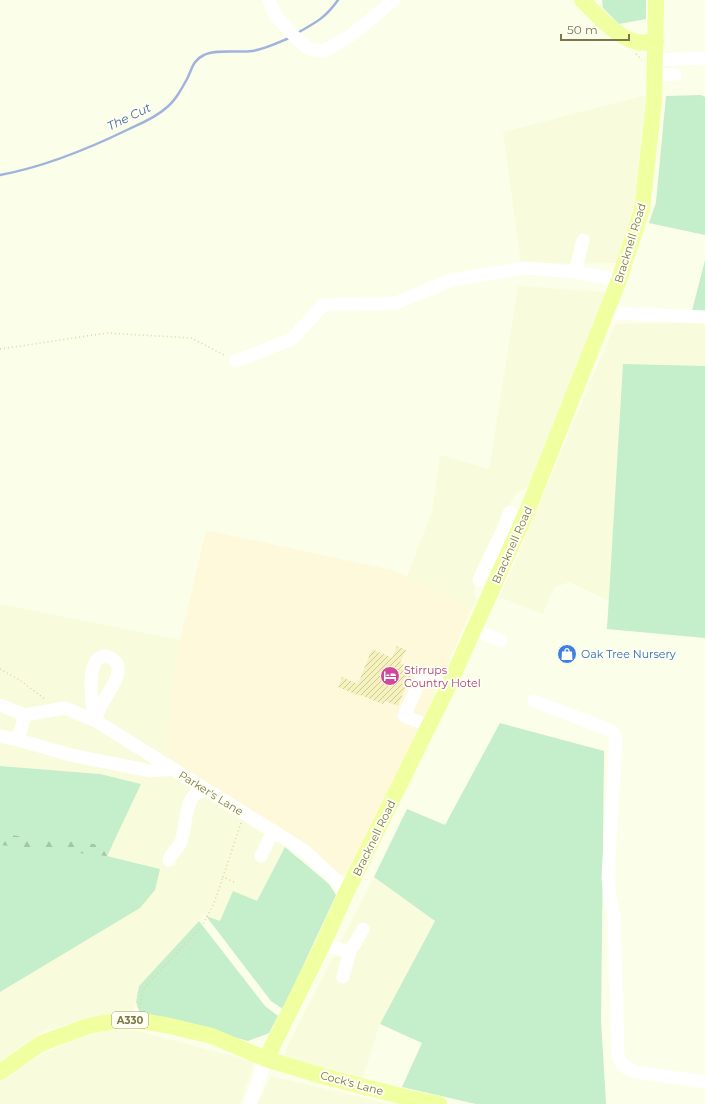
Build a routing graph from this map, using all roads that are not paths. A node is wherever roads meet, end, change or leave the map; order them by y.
1 (269, 0) edge
2 (394, 0) edge
3 (582, 0) edge
4 (656, 0) edge
5 (656, 42) junction
6 (705, 58) edge
7 (656, 67) junction
8 (675, 74) dead end
9 (583, 240) dead end
10 (575, 272) junction
11 (620, 280) junction
12 (607, 313) junction
13 (705, 317) edge
14 (236, 361) road end
15 (510, 512) dead end
16 (510, 530) junction
17 (480, 580) dead end
18 (473, 629) junction
19 (501, 642) dead end
20 (448, 687) junction
21 (534, 701) dead end
22 (0, 705) edge
23 (25, 715) junction
24 (429, 726) junction
25 (0, 736) edge
26 (18, 740) junction
27 (172, 769) junction
28 (204, 789) junction
29 (273, 831) junction
30 (261, 856) dead end
31 (169, 860) dead end
32 (347, 891) junction
33 (363, 929) dead end
34 (324, 944) junction
35 (350, 950) junction
36 (343, 977) dead end
37 (266, 1059) junction
38 (0, 1072) edge
39 (705, 1082) edge
40 (250, 1104) edge
41 (439, 1104) edge

1 - 2 street
3 - 5 main road
4 - 5 main road, Bracknell Road
5 - 7 main road, Bracknell Road
6 - 7 street
7 - 8 street
7 - 11 main road, Bracknell Road
9 - 10 street
10 - 11 street
10 - 14 street
11 - 12 main road, Bracknell Road
12 - 13 street
12 - 16 main road, Bracknell Road
15 - 16 street
16 - 17 street
16 - 18 main road, Bracknell Road
18 - 19 street
18 - 20 main road, Bracknell Road
20 - 24 main road, Bracknell Road
20 - 24 street
21 - 39 street
22 - 23 street
23 - 26 street
23 - 27 street, Parker's Lane
24 - 32 main road, Bracknell Road
25 - 26 street
26 - 27 street
27 - 28 street, Parker's Lane
28 - 29 street, Parker's Lane
28 - 31 street
29 - 30 street
29 - 32 street, Parker's Lane
32 - 34 main road, Bracknell Road
33 - 35 street
34 - 35 street
34 - 37 main road, Bracknell Road
35 - 36 street
37 - 38 main road, A330
37 - 40 street
37 - 41 main road, Cock's Lane / A330

